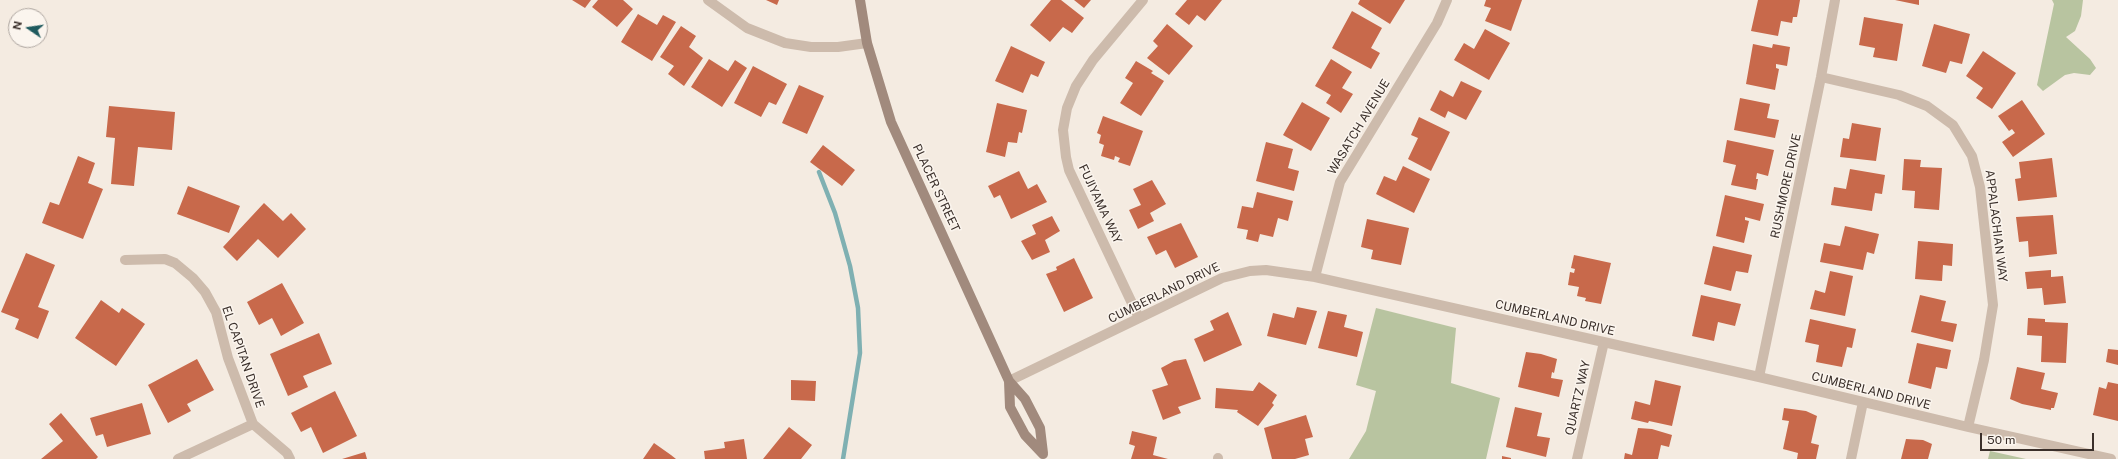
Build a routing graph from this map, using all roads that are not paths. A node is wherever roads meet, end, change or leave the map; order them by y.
1 (708, 0) edge
2 (860, 0) edge
3 (1143, 0) edge
4 (1448, 0) edge
5 (1835, 0) edge
6 (866, 43) junction
7 (1821, 77) junction
8 (125, 260) dead end
9 (1315, 277) junction
10 (1139, 318) junction
11 (1604, 342) junction
12 (1759, 377) junction
13 (1009, 381) junction
14 (1863, 402) junction
15 (253, 424) junction
16 (1968, 427) junction
17 (1044, 456) edge
18 (178, 459) edge
19 (290, 459) edge
20 (1577, 459) edge
21 (1851, 459) edge
22 (2111, 459) edge

1 - 6 street
2 - 6 main road, PLACER STREET
3 - 10 street, FUJIYAMA WAY
4 - 9 street, WASATCH AVENUE
5 - 7 street, RUSHMORE DRIVE
6 - 13 main road, PLACER STREET
7 - 12 street, RUSHMORE DRIVE
7 - 16 street, APPALACHIAN WAY
8 - 15 street, EL CAPITAN DRIVE
9 - 10 street, CUMBERLAND DRIVE
9 - 11 street, CUMBERLAND DRIVE
10 - 13 street, CUMBERLAND DRIVE
11 - 12 street, CUMBERLAND DRIVE
11 - 20 street, QUARTZ WAY
12 - 14 street, CUMBERLAND DRIVE
13 - 17 main road
13 - 17 main road
14 - 16 street, CUMBERLAND DRIVE
14 - 21 street
15 - 18 street
15 - 19 street, EL CAPITAN DRIVE
16 - 22 street, CUMBERLAND DRIVE

